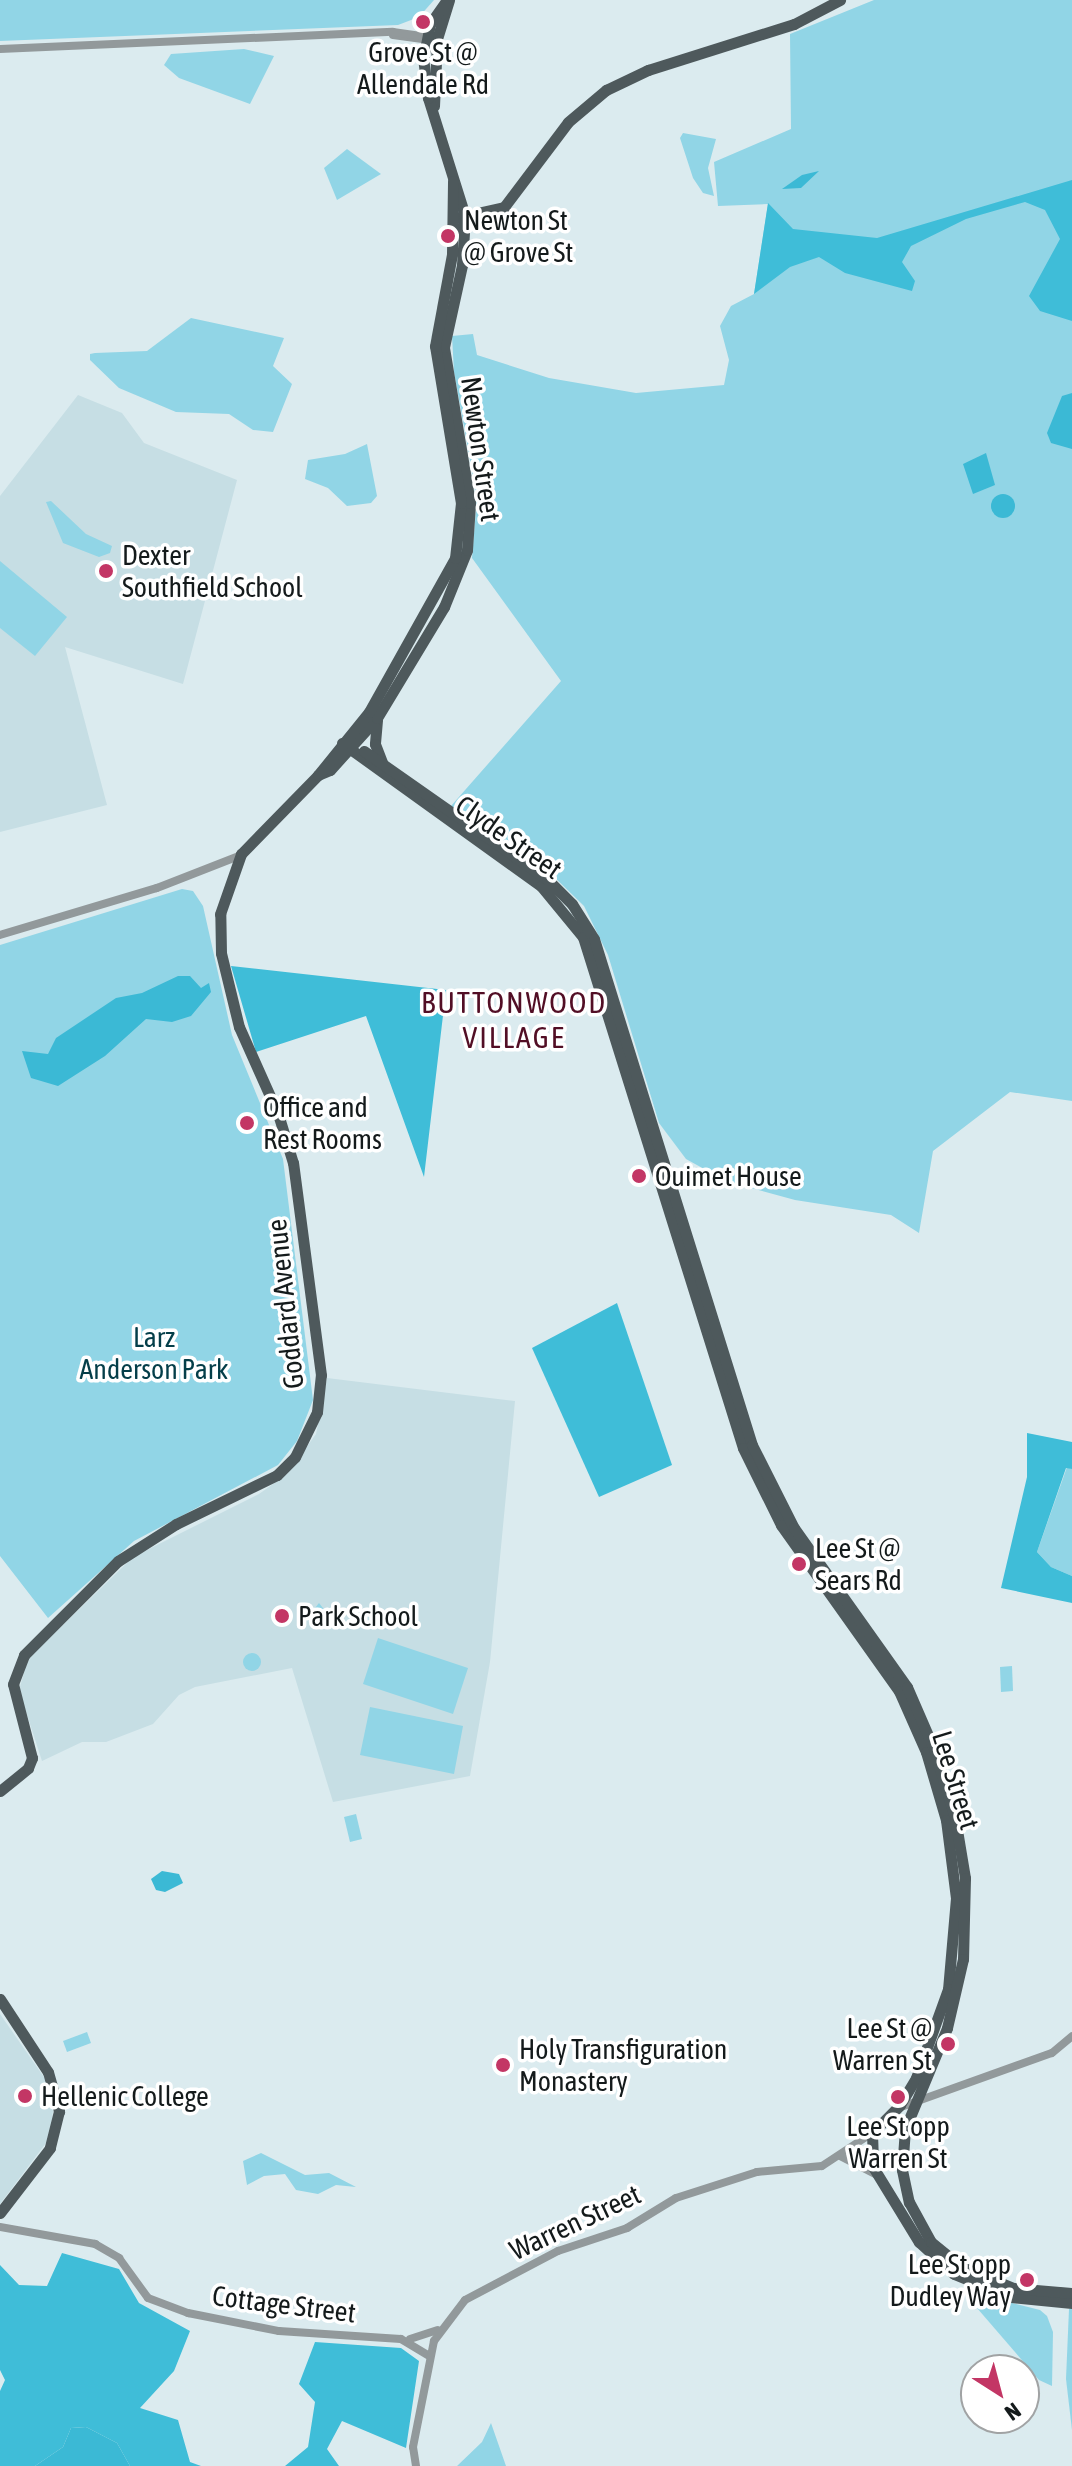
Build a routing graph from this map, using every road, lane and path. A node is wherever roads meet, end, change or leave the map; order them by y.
1 (448, 0) edge
2 (840, 0) edge
3 (429, 39) junction
4 (0, 49) edge
5 (460, 222) junction
6 (377, 718) junction
7 (348, 744) junction
8 (383, 766) junction
9 (241, 854) junction
10 (0, 935) edge
11 (665, 1186) junction
12 (0, 1791) edge
13 (0, 1999) edge
14 (1072, 2036) edge
15 (917, 2098) junction
16 (888, 2118) junction
17 (872, 2133) junction
18 (904, 2137) junction
19 (840, 2156) junction
20 (903, 2176) junction
21 (879, 2179) junction
22 (0, 2213) edge
23 (0, 2227) edge
24 (1072, 2293) edge
25 (1072, 2303) edge
26 (438, 2330) junction
27 (401, 2339) junction
28 (429, 2356) junction
29 (416, 2466) edge

1 - 3 main road
2 - 5 main road
3 - 4 street
3 - 5 main road
5 - 6 main road, Newton Street
5 - 7 main road, Newton Street
6 - 7 main road, Newton Street
6 - 8 main road
7 - 8 main road, Clyde Street
7 - 9 main road, Newton Street
7 - 11 main road, Clyde Street
8 - 11 main road, Clyde Street
9 - 10 street, Newton Street
9 - 12 main road, Goddard Avenue
11 - 15 main road, Lee Street
11 - 16 main road, Lee Street
13 - 22 main road
14 - 15 street
15 - 16 street
15 - 18 main road, Lee Street
16 - 17 main road, Lee Street
16 - 18 main road
17 - 19 street, Warren Street
17 - 21 main road
18 - 20 main road, Lee Street
19 - 21 street
19 - 26 street, Warren Street
20 - 21 main road
20 - 24 main road, Lee Street
21 - 25 main road
23 - 27 street, Cottage Street
26 - 27 street, Cottage Street
26 - 28 street, Warren Street
27 - 28 street, Cottage Street
28 - 29 street, Warren Street

